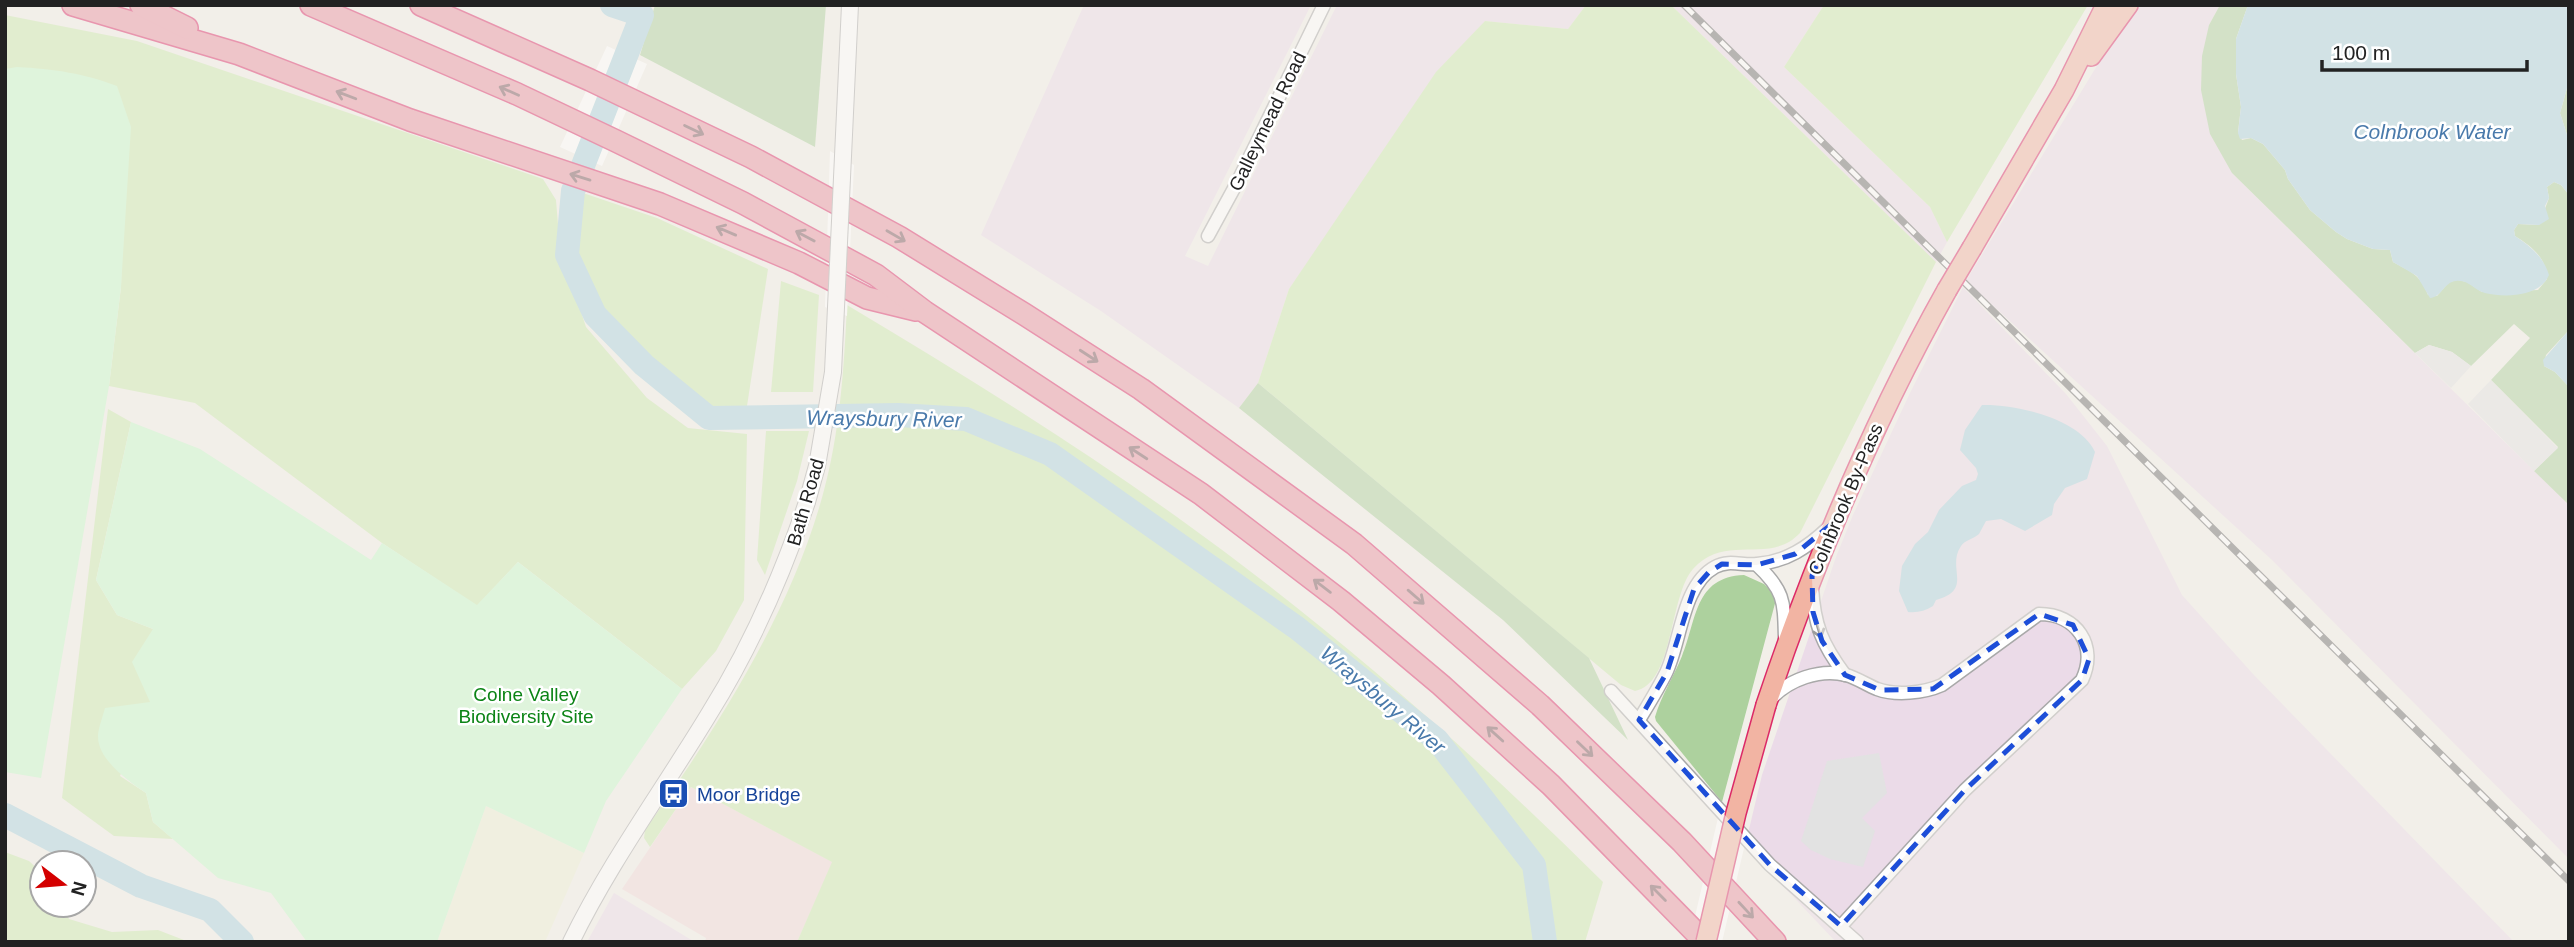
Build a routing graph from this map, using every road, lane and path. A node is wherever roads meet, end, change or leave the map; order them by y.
1 (73, 5) edge
2 (141, 5) edge
3 (311, 5) edge
4 (421, 5) edge
5 (850, 5) edge
6 (1324, 5) edge
7 (2106, 5) edge
8 (2128, 5) edge
9 (239, 54) junction
10 (2064, 90) junction
11 (1208, 236) dead end
12 (925, 312) junction
13 (1833, 523) junction
14 (1757, 565) junction
15 (1812, 576) junction
16 (1786, 646) junction
17 (1845, 674) junction
18 (1611, 691) dead end
19 (1766, 705) junction
20 (1639, 720) junction
21 (1841, 926) junction
22 (571, 942) edge
23 (1706, 942) edge
24 (1775, 942) edge
25 (1857, 942) edge

1 - 9 highway
2 - 9 highway
12 -> 3 highway
4 -> 24 highway
5 - 22 street, Bath Road, bridge
6 - 11 street, Galleymead Road
7 - 10 highway, Colnbrook By-Pass
8 - 10 highway, Colnbrook By-Pass
12 -> 9 highway
10 - 13 highway, Colnbrook By-Pass, bridge
23 -> 12 highway
13 - 14 street
13 - 15 highway, Colnbrook By-Pass
14 - 16 street
14 - 20 street
15 - 16 highway, Colnbrook By-Pass
15 -> 17 street
16 - 19 highway, Colnbrook By-Pass
17 - 19 street
17 - 21 street
18 - 20 street
19 - 23 highway, Colnbrook By-Pass, bridge
20 - 21 street
21 - 25 street

